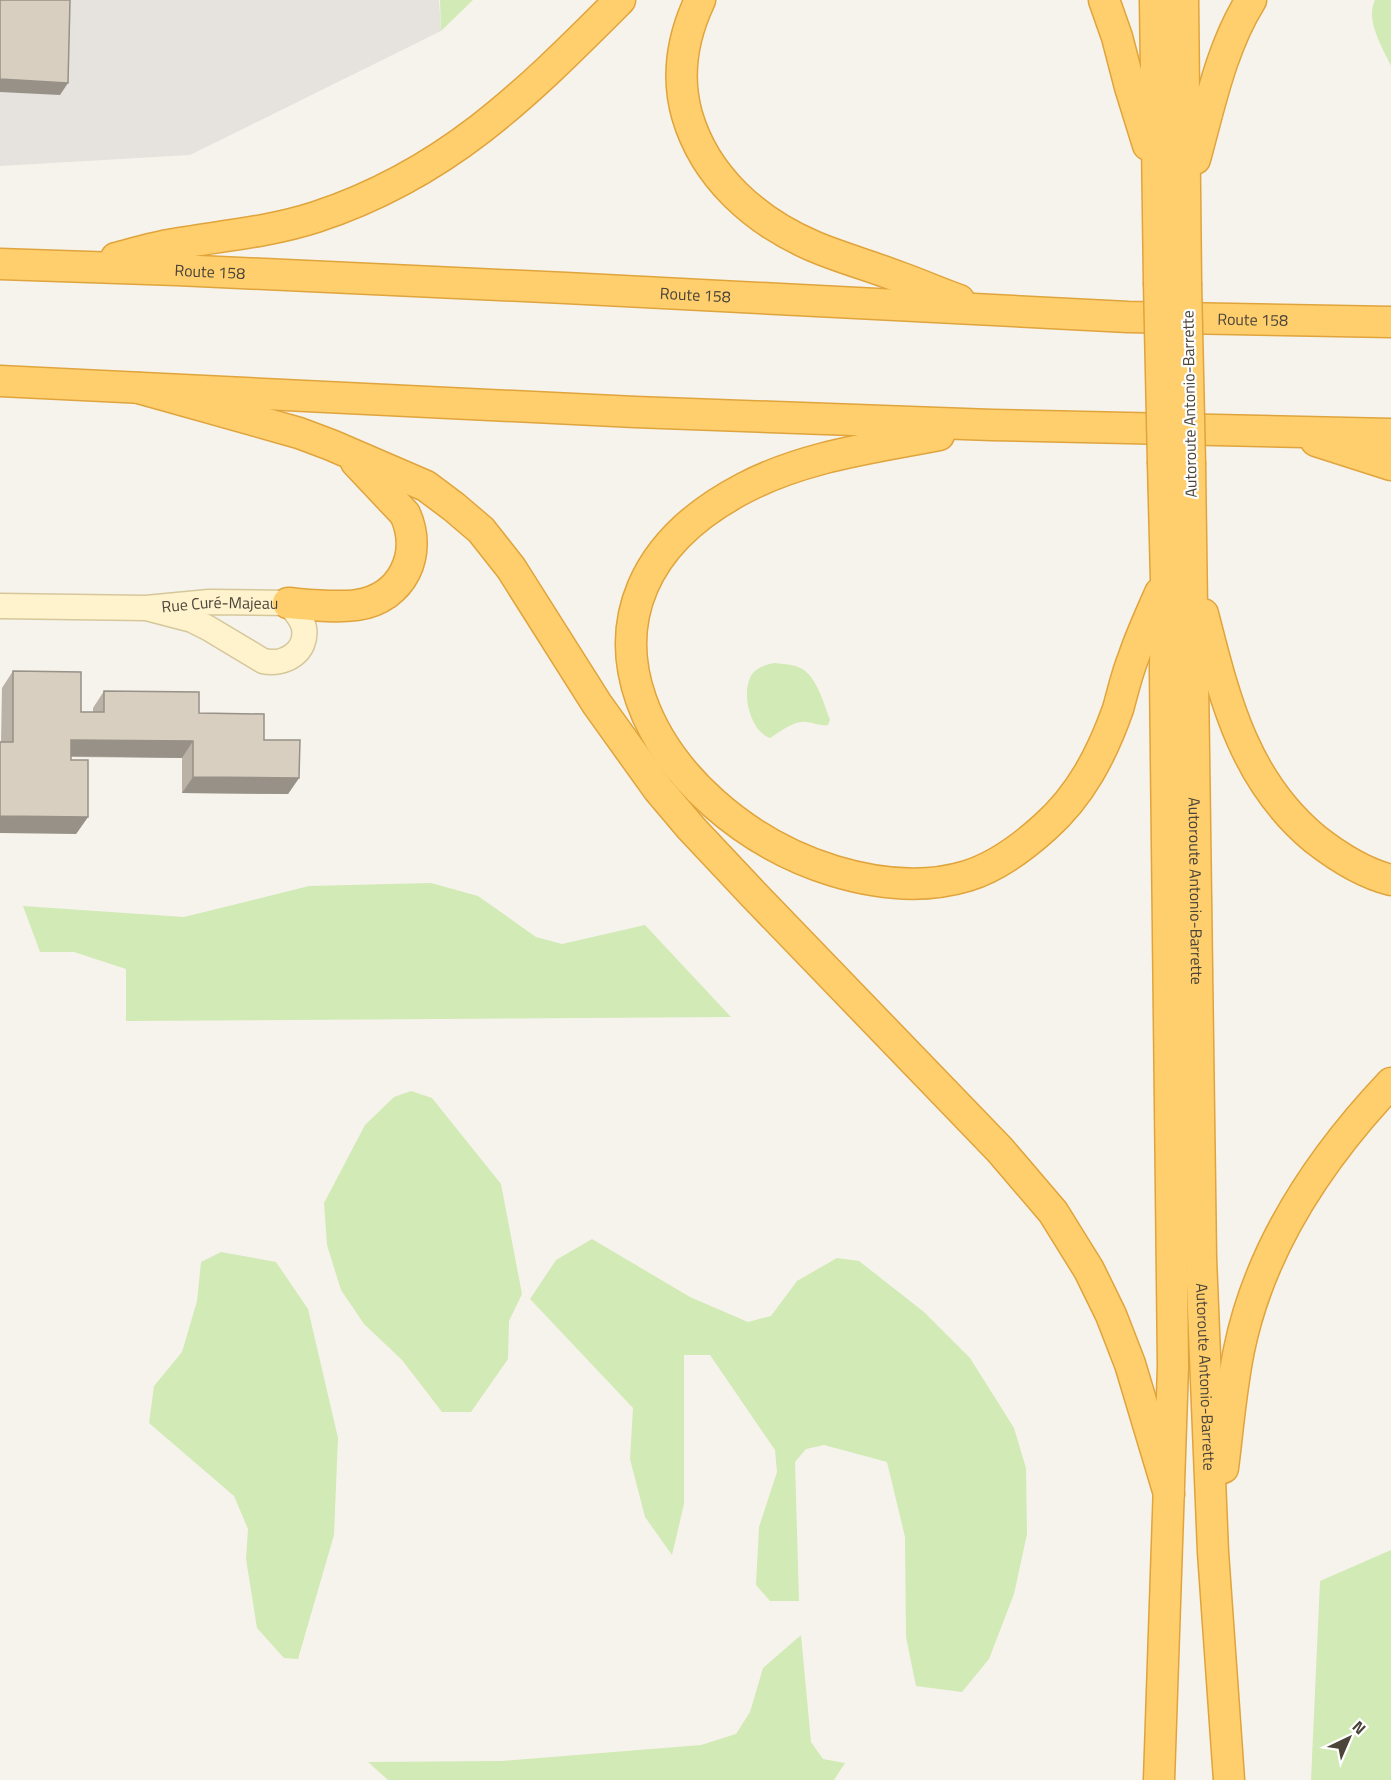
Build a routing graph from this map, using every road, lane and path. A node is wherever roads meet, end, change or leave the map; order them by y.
1 (620, 0) edge
2 (700, 0) edge
3 (1104, 0) edge
4 (1155, 0) edge
5 (1183, 0) edge
6 (1251, 0) edge
7 (1158, 177) junction
8 (1186, 191) junction
9 (0, 264) edge
10 (78, 267) junction
11 (1173, 282) junction
12 (981, 309) junction
13 (1391, 322) edge
14 (0, 381) edge
15 (139, 388) junction
16 (992, 425) junction
17 (1285, 431) junction
18 (1391, 434) edge
19 (350, 455) junction
20 (1391, 465) edge
21 (1178, 572) junction
22 (288, 603) junction
23 (0, 606) edge
24 (146, 609) junction
25 (1391, 880) edge
26 (1391, 1083) edge
27 (1169, 1494) junction
28 (1213, 1552) junction
29 (1159, 1780) edge
30 (1229, 1780) edge

1 - 10 highway
2 - 12 highway
3 - 7 highway
4 - 7 highway, Autoroute Antonio-Barrette
5 - 8 highway, Autoroute Antonio-Barrette
6 - 8 highway
7 - 11 highway, Autoroute Antonio-Barrette
8 - 11 highway, Autoroute Antonio-Barrette
9 - 10 highway, Route 158
10 - 12 highway, Route 158
11 - 21 highway, Autoroute Antonio-Barrette, bridge
12 - 13 highway, Route 158
14 - 15 highway
15 - 16 highway
15 - 19 highway
16 - 17 highway
16 - 21 highway
17 - 18 highway
17 - 20 highway
19 - 22 highway
19 - 27 highway
21 - 25 highway
21 - 27 highway, Autoroute Antonio-Barrette
21 - 28 highway, Autoroute Antonio-Barrette
22 - 24 street, Rue Curé-Majeau
22 - 24 street, Rue Curé-Majeau
23 - 24 street, Rue Curé-Majeau
26 - 28 highway
27 - 29 highway, Autoroute Antonio-Barrette
28 - 30 highway, Autoroute Antonio-Barrette

